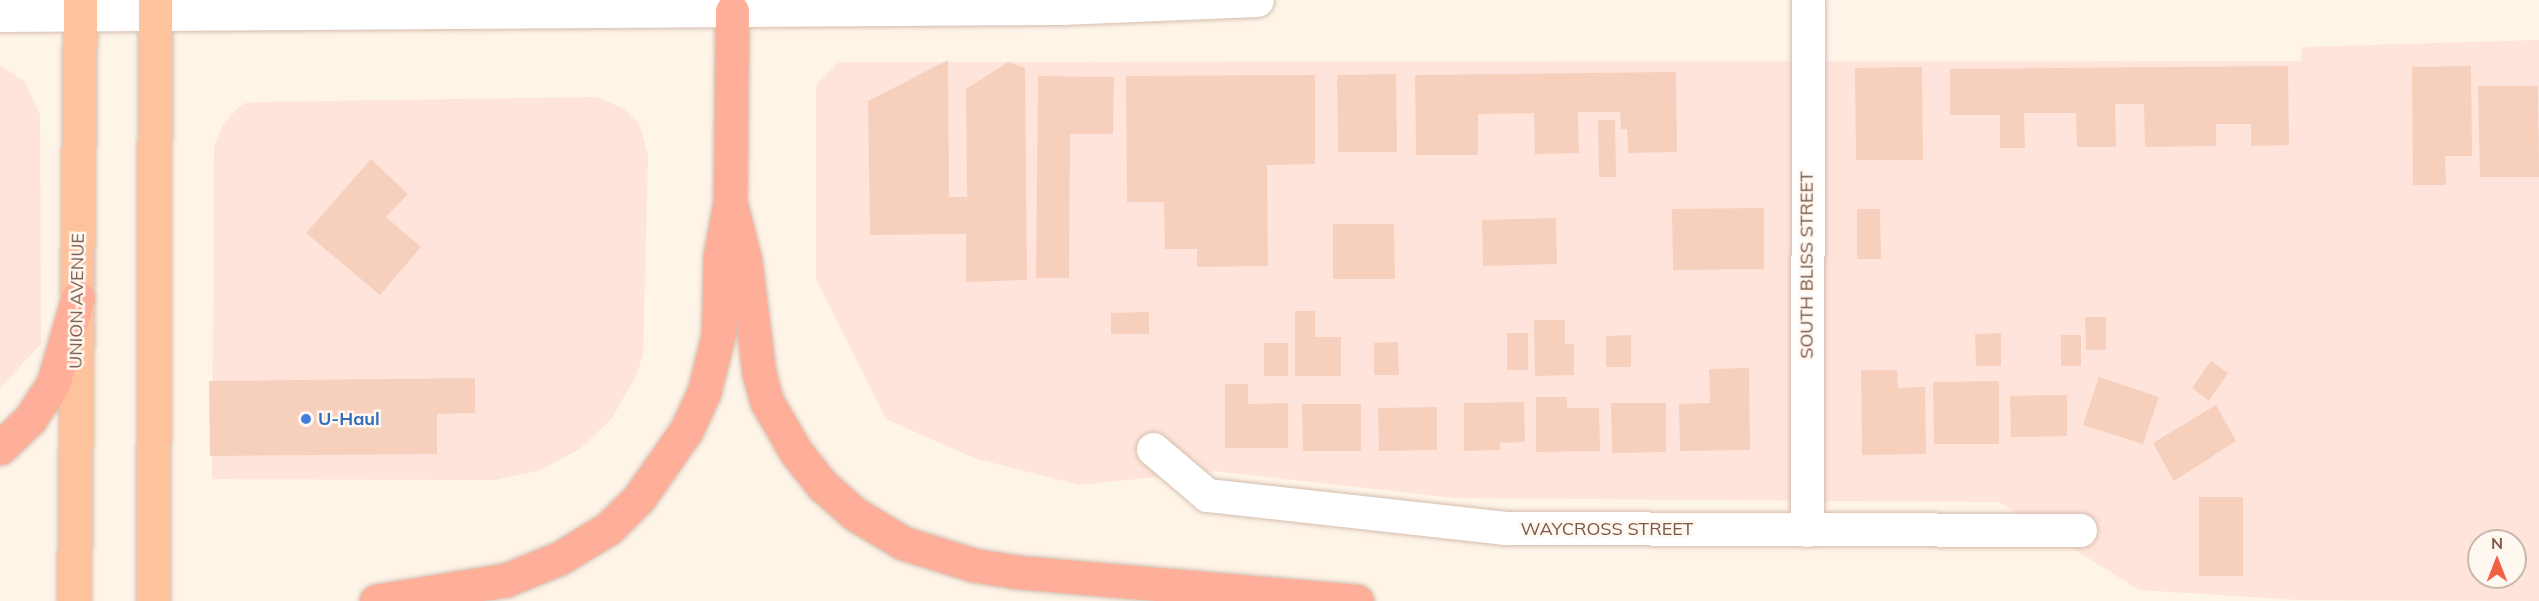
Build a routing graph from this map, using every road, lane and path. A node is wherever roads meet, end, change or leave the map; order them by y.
1 (1257, 0) edge
2 (1808, 0) edge
3 (732, 5) edge
4 (80, 7) edge
5 (155, 7) edge
6 (0, 15) edge
7 (730, 202) junction
8 (78, 298) junction
9 (0, 448) edge
10 (1153, 449) dead end
11 (1807, 530) junction
12 (2080, 530) dead end
13 (74, 601) edge
14 (153, 601) edge
15 (376, 601) edge
16 (1357, 601) edge

1 - 3 street
2 - 11 street, SOUTH BLISS STREET
3 - 5 street
3 - 7 highway
4 - 5 street
4 - 6 street
4 - 8 highway, UNION AVENUE
5 - 14 highway
7 - 15 highway
7 - 16 highway
8 - 9 highway
8 - 13 highway, UNION AVENUE
10 - 11 street, WAYCROSS STREET
11 - 12 street, WAYCROSS STREET

